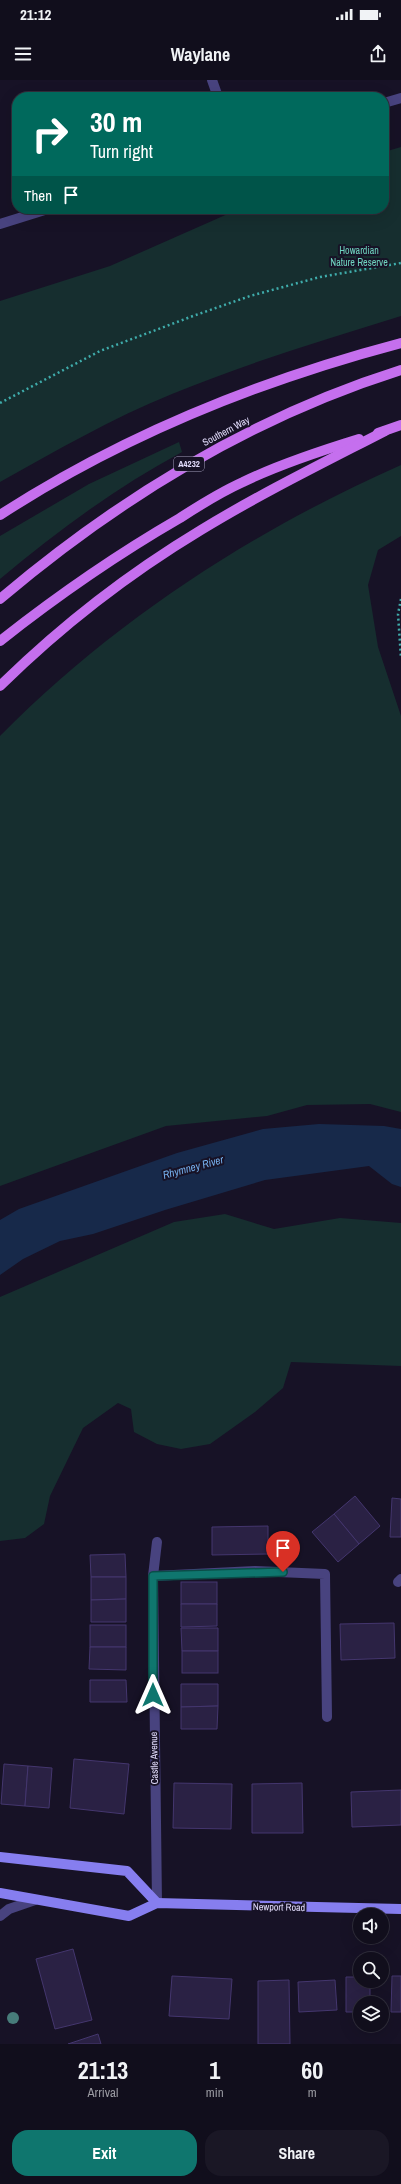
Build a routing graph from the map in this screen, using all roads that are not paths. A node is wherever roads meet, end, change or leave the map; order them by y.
1 (212, 80) edge
2 (216, 92) edge
3 (401, 98) edge
4 (389, 102) edge
5 (32, 214) edge
6 (0, 224) edge
7 (401, 343) edge
8 (401, 370) edge
9 (401, 425) edge
10 (385, 431) junction
11 (0, 515) edge
12 (0, 599) edge
13 (0, 641) edge
14 (0, 686) edge
15 (157, 1542) dead end
16 (153, 1576) junction
17 (326, 1717) dead end
18 (0, 1857) edge
19 (0, 1893) edge
20 (35, 1900) junction
21 (157, 1903) junction
22 (401, 1909) edge
23 (0, 1916) edge

1 - 2 street
3 - 4 street
5 - 6 street
7 - 11 main road
8 - 12 main road, Southern Way / A4232
9 - 10 main road
10 - 13 main road
10 - 14 main road
15 - 16 street, Castle Avenue
16 - 17 street
16 - 21 street, Castle Avenue
18 - 21 main road
19 - 20 main road, Newport Road
20 - 21 main road, Newport Road
20 - 23 street
21 - 22 main road, Newport Road

